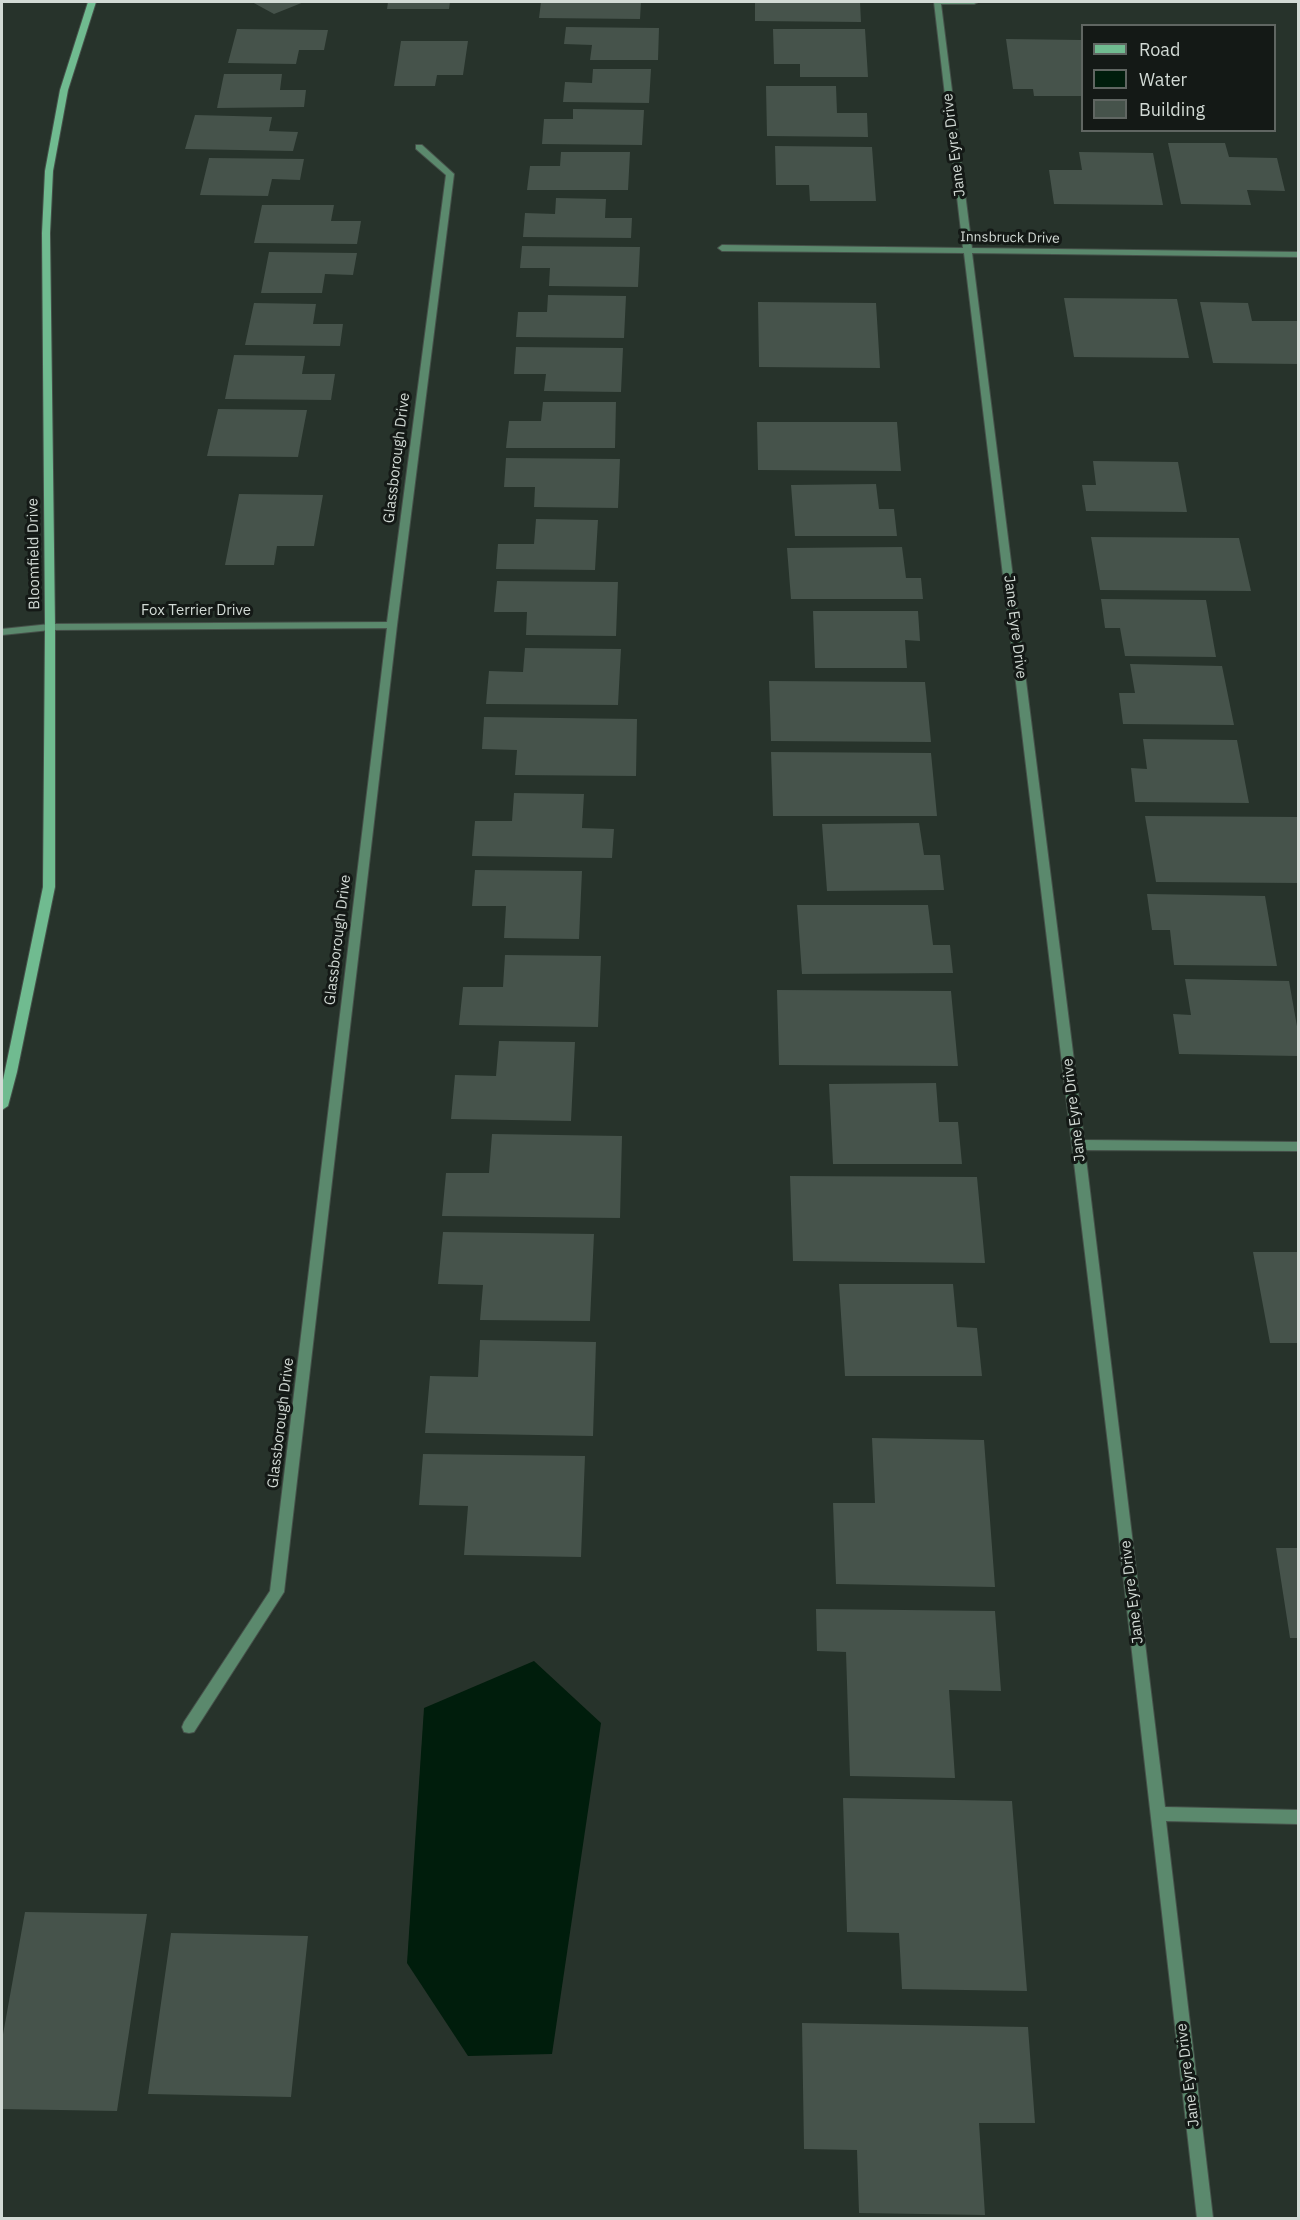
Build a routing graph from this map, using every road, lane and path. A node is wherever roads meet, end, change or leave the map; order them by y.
1 (92, 2) edge
2 (937, 2) edge
3 (974, 2) edge
4 (419, 147) dead end
5 (722, 248) dead end
6 (967, 251) junction
7 (1299, 254) edge
8 (392, 625) junction
9 (50, 627) junction
10 (2, 632) edge
11 (2, 1106) edge
12 (1078, 1145) junction
13 (1299, 1146) edge
14 (189, 1727) dead end
15 (1158, 1814) junction
16 (1299, 1817) edge
17 (1205, 2218) edge

1 - 9 street, Bloomfield Drive
2 - 3 street
2 - 6 street, Jane Eyre Drive
4 - 8 street, Glassborough Drive
5 - 6 street, Innsbruck Drive
6 - 7 street, Innsbruck Drive
6 - 12 street, Jane Eyre Drive
8 - 9 street, Fox Terrier Drive
8 - 14 street, Glassborough Drive
9 - 10 street, Fox Terrier Drive
9 - 11 street, Bloomfield Drive
12 - 13 street
12 - 15 street, Jane Eyre Drive
15 - 16 street
15 - 17 street, Jane Eyre Drive

